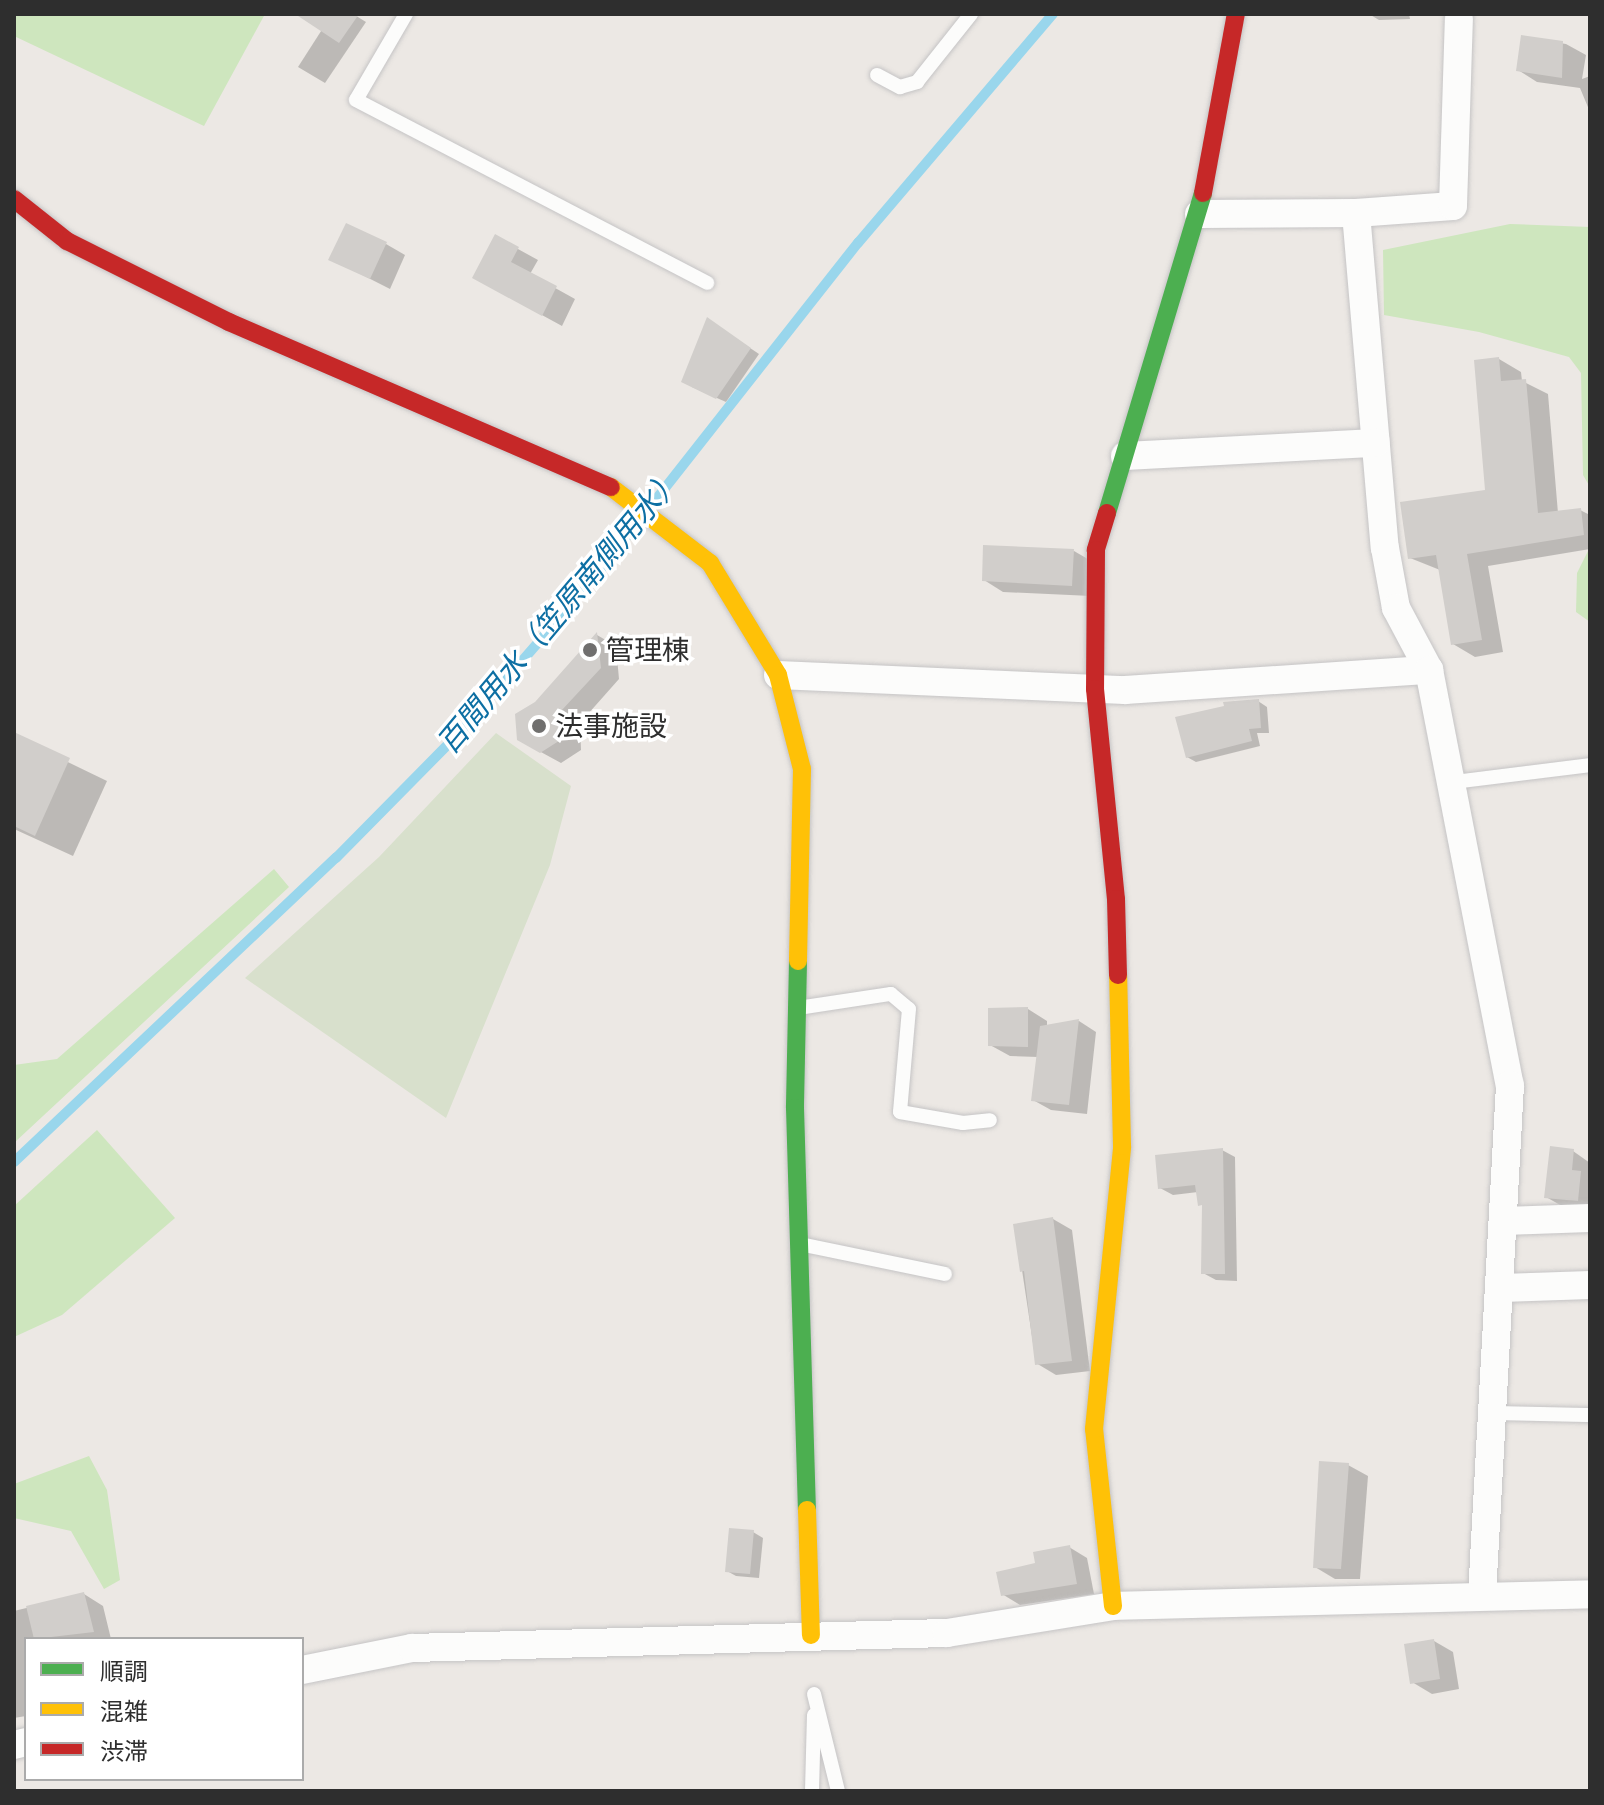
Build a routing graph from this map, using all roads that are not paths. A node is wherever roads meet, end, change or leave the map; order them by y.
1 (406, 14) edge
2 (971, 14) edge
3 (1236, 14) edge
4 (1459, 19) dead end
5 (877, 75) dead end
6 (14, 199) edge
7 (1356, 213) junction
8 (1199, 214) junction
9 (707, 283) dead end
10 (1376, 443) junction
11 (1125, 456) junction
12 (1429, 670) junction
13 (778, 675) junction
14 (1095, 689) junction
15 (1590, 765) edge
16 (1454, 782) junction
17 (797, 1008) junction
18 (990, 1120) dead end
19 (1590, 1218) edge
20 (1504, 1221) junction
21 (800, 1244) junction
22 (945, 1274) dead end
23 (1590, 1285) edge
24 (1502, 1288) junction
25 (1491, 1413) junction
26 (1590, 1415) edge
27 (1590, 1594) edge
28 (1482, 1596) junction
29 (1113, 1606) junction
30 (811, 1635) junction
31 (304, 1670) edge
32 (812, 1791) edge
33 (838, 1791) edge

1 - 9 lane
2 - 5 lane
3 - 8 street
4 - 7 street
6 - 13 street
7 - 8 street
7 - 10 street
8 - 11 street
10 - 11 street
10 - 12 street
11 - 14 street
12 - 14 street
12 - 16 street
13 - 14 street
13 - 17 street
14 - 29 street
15 - 16 lane
16 - 20 street
17 - 18 lane
17 - 21 street
19 - 20 street
20 - 24 street
21 - 22 lane
21 - 30 street
23 - 24 street
24 - 25 street
25 - 26 lane
25 - 28 street
27 - 28 street
28 - 29 street
29 - 30 street
30 - 31 street
32 - 33 lane

